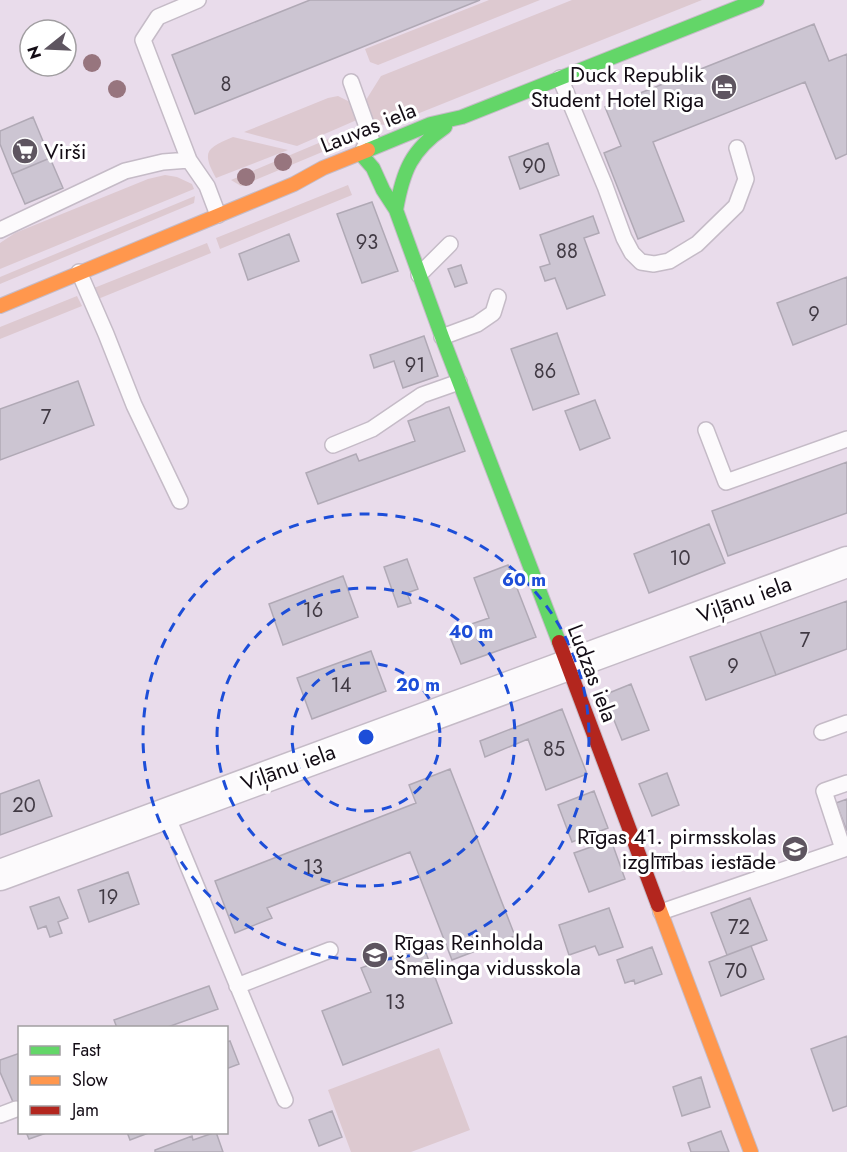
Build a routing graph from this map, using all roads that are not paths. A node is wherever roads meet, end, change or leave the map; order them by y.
1 (198, 0) edge
2 (757, 0) edge
3 (560, 78) junction
4 (351, 82) dead end
5 (462, 117) junction
6 (736, 148) dead end
7 (360, 153) junction
8 (189, 160) junction
9 (396, 210) junction
10 (218, 216) junction
11 (0, 230) edge
12 (450, 244) dead end
13 (79, 272) junction
14 (419, 275) junction
15 (498, 297) dead end
16 (0, 306) edge
17 (442, 337) junction
18 (459, 382) junction
19 (706, 430) dead end
20 (847, 439) edge
21 (333, 445) dead end
22 (180, 501) dead end
23 (847, 562) edge
24 (567, 664) junction
25 (847, 723) edge
26 (822, 732) dead end
27 (847, 783) edge
28 (166, 813) junction
29 (845, 849) edge
30 (0, 875) edge
31 (661, 912) junction
32 (330, 950) dead end
33 (237, 986) junction
34 (285, 1100) dead end
35 (16, 1109) dead end
36 (0, 1115) edge
37 (751, 1152) edge

1 - 8 lane
2 - 3 street, Lauvas iela
3 - 5 street, Lauvas iela
3 - 6 lane
4 - 7 lane
5 - 7 street, Lauvas iela
5 - 9 street, Ludzas iela
7 - 9 street, Ludzas iela
7 - 10 street, Lauvas iela
8 - 10 lane
8 - 11 lane
9 - 14 street, Ludzas iela
10 - 13 street, Lauvas iela
12 - 14 lane
13 - 16 street, Lauvas iela
13 - 22 lane
14 - 17 street, Ludzas iela
15 - 17 lane
17 - 18 street, Ludzas iela
18 - 21 lane
18 - 24 street, Ludzas iela
19 - 20 lane
23 - 24 street, Viļānu iela
24 - 28 street, Viļānu iela
24 - 31 street, Ludzas iela
25 - 26 lane
27 - 29 lane
28 - 30 street, Viļānu iela
28 - 33 lane
29 - 31 lane
31 - 37 street, Ludzas iela
32 - 33 lane
33 - 34 lane
35 - 36 lane

